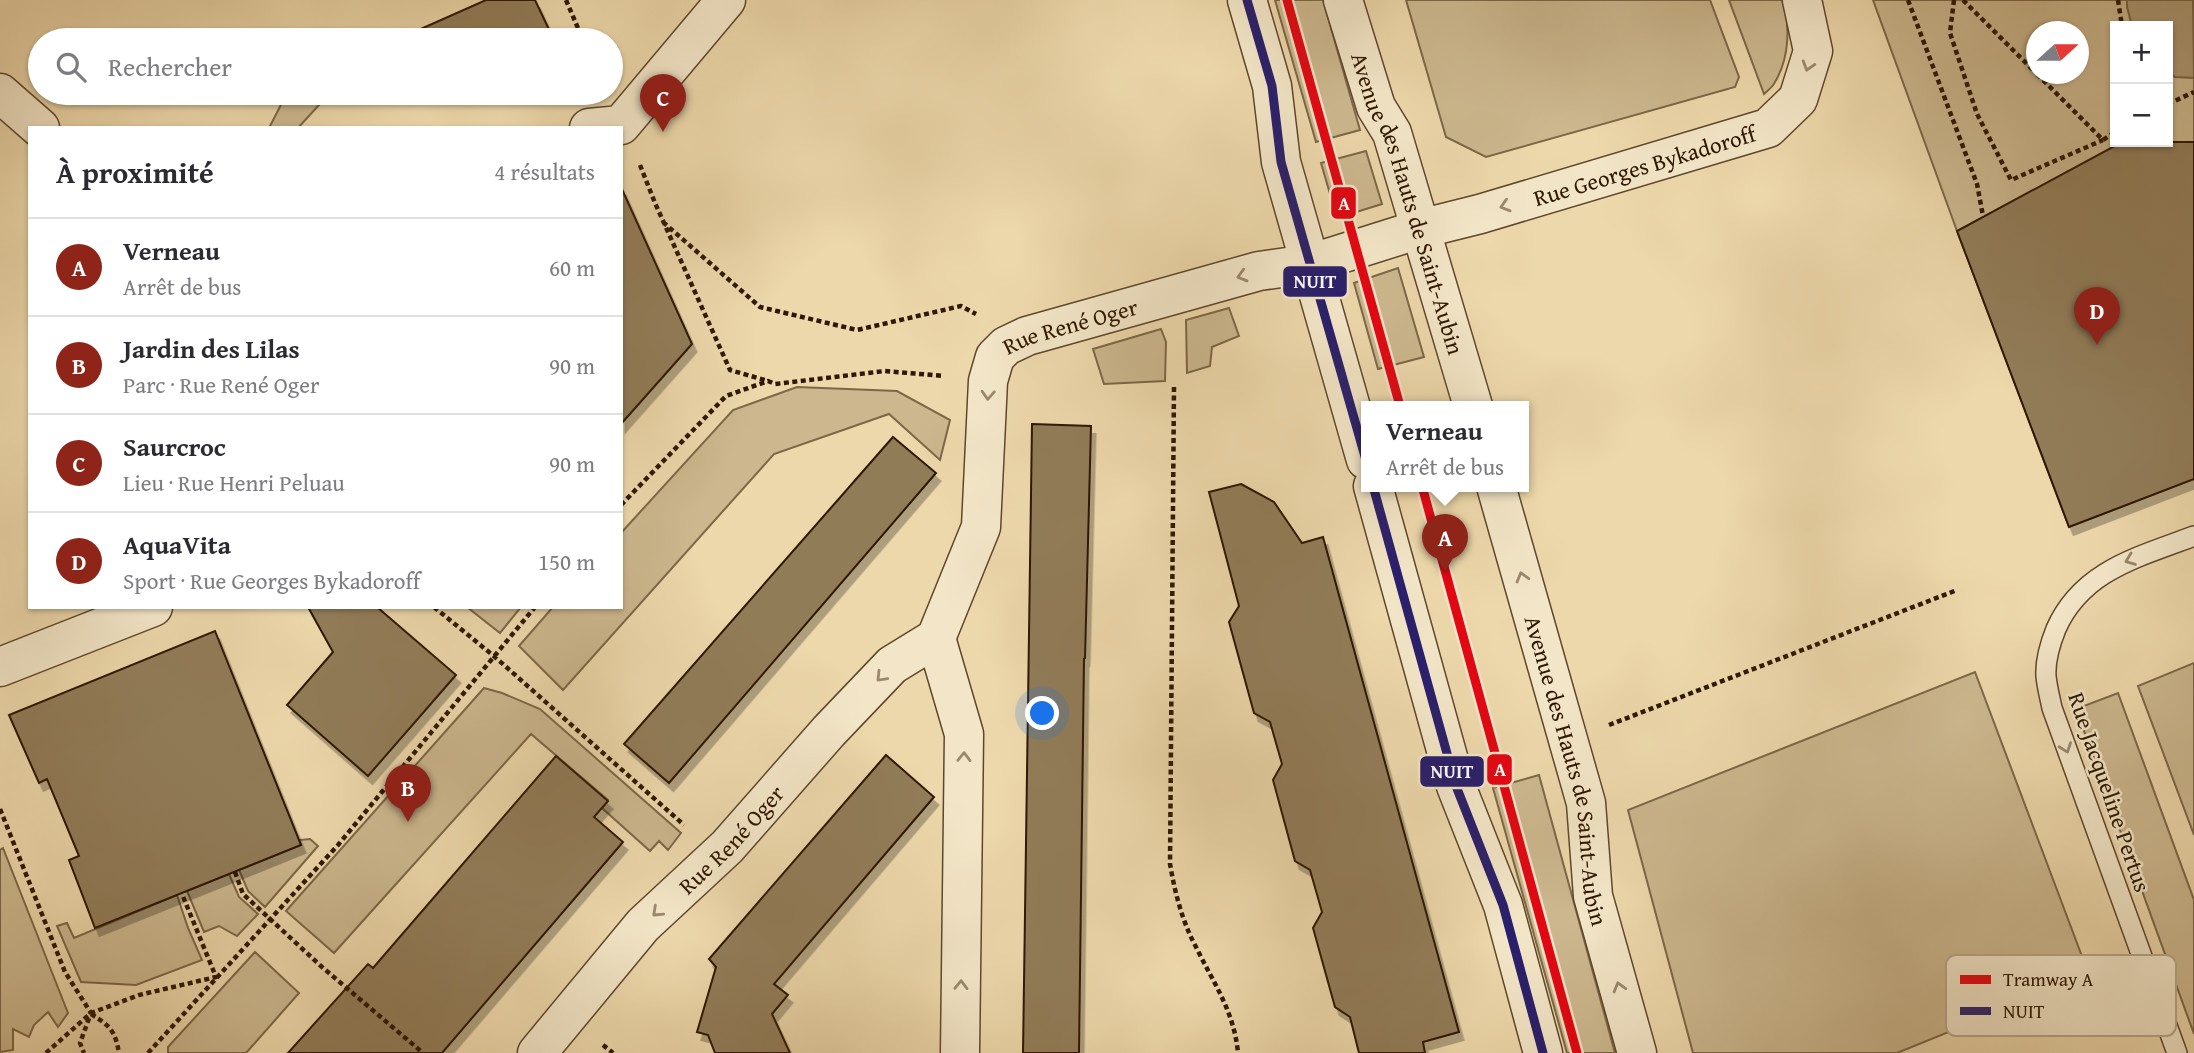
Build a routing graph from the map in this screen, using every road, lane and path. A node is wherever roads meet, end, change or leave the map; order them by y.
1 (566, 0) edge
2 (726, 0) edge
3 (1247, 0) edge
4 (1343, 0) edge
5 (1802, 0) edge
6 (1908, 0) edge
7 (1954, 0) edge
8 (1963, 0) edge
9 (2118, 0) edge
10 (2121, 21) edge
11 (578, 28) edge
12 (2026, 62) edge
13 (2048, 84) edge
14 (2194, 92) edge
15 (0, 93) edge
16 (2173, 102) edge
17 (38, 126) edge
18 (610, 126) edge
19 (2110, 135) edge
20 (2103, 140) junction
21 (637, 156) dead end
22 (1983, 216) dead end
23 (663, 222) junction
24 (1420, 229) junction
25 (1309, 264) junction
26 (981, 316) dead end
27 (951, 376) dead end
28 (768, 381) junction
29 (1174, 387) dead end
30 (1472, 401) edge
31 (1361, 441) edge
32 (1375, 492) edge
33 (1498, 492) edge
34 (623, 503) edge
35 (2194, 536) edge
36 (1958, 590) dead end
37 (148, 609) edge
38 (436, 609) edge
39 (533, 609) edge
40 (936, 638) junction
41 (495, 657) junction
42 (0, 667) edge
43 (1608, 725) dead end
44 (0, 809) edge
45 (693, 834) dead end
46 (234, 872) dead end
47 (182, 894) dead end
48 (270, 920) junction
49 (2141, 955) edge
50 (216, 977) junction
51 (91, 1013) junction
52 (2171, 1036) edge
53 (46, 1053) edge
54 (84, 1053) edge
55 (119, 1053) edge
56 (148, 1053) edge
57 (423, 1053) edge
58 (537, 1053) edge
59 (960, 1053) edge
60 (1238, 1053) edge
61 (1543, 1053) edge
62 (1637, 1053) edge
63 (2177, 1053) edge

1 - 11 path
2 - 18 street
3 - 25 street
4 - 24 street, Avenue des Hauts de Saint-Aubin
5 -> 24 street, Rue Georges Bykadoroff
6 - 22 path
7 - 20 path
8 - 12 path
9 - 10 path
13 - 20 path
14 - 16 path
15 - 17 street
19 - 20 path
21 - 23 path
23 - 26 path
23 - 28 path
24 - 25 street, Rue Georges Bykadoroff
24 - 30 street, Avenue des Hauts de Saint-Aubin
25 - 31 street
25 -> 40 street, Rue René Oger
27 - 28 path
28 - 34 path
29 - 60 path
32 - 61 street
62 -> 33 street, Avenue des Hauts de Saint-Aubin
35 -> 49 lane, Rue Jacqueline Pertus
36 - 43 path
37 - 42 street
38 - 41 path
39 - 41 path
40 -> 58 street, Rue René Oger
59 -> 40 street
41 - 45 path
41 - 48 path
44 - 51 path
46 - 48 path
47 - 50 path
48 - 50 path
48 - 57 path
50 - 51 path
50 - 56 path
51 - 53 path
51 - 54 path
51 - 55 path
52 -> 63 lane, Rue Jacqueline Pertus

